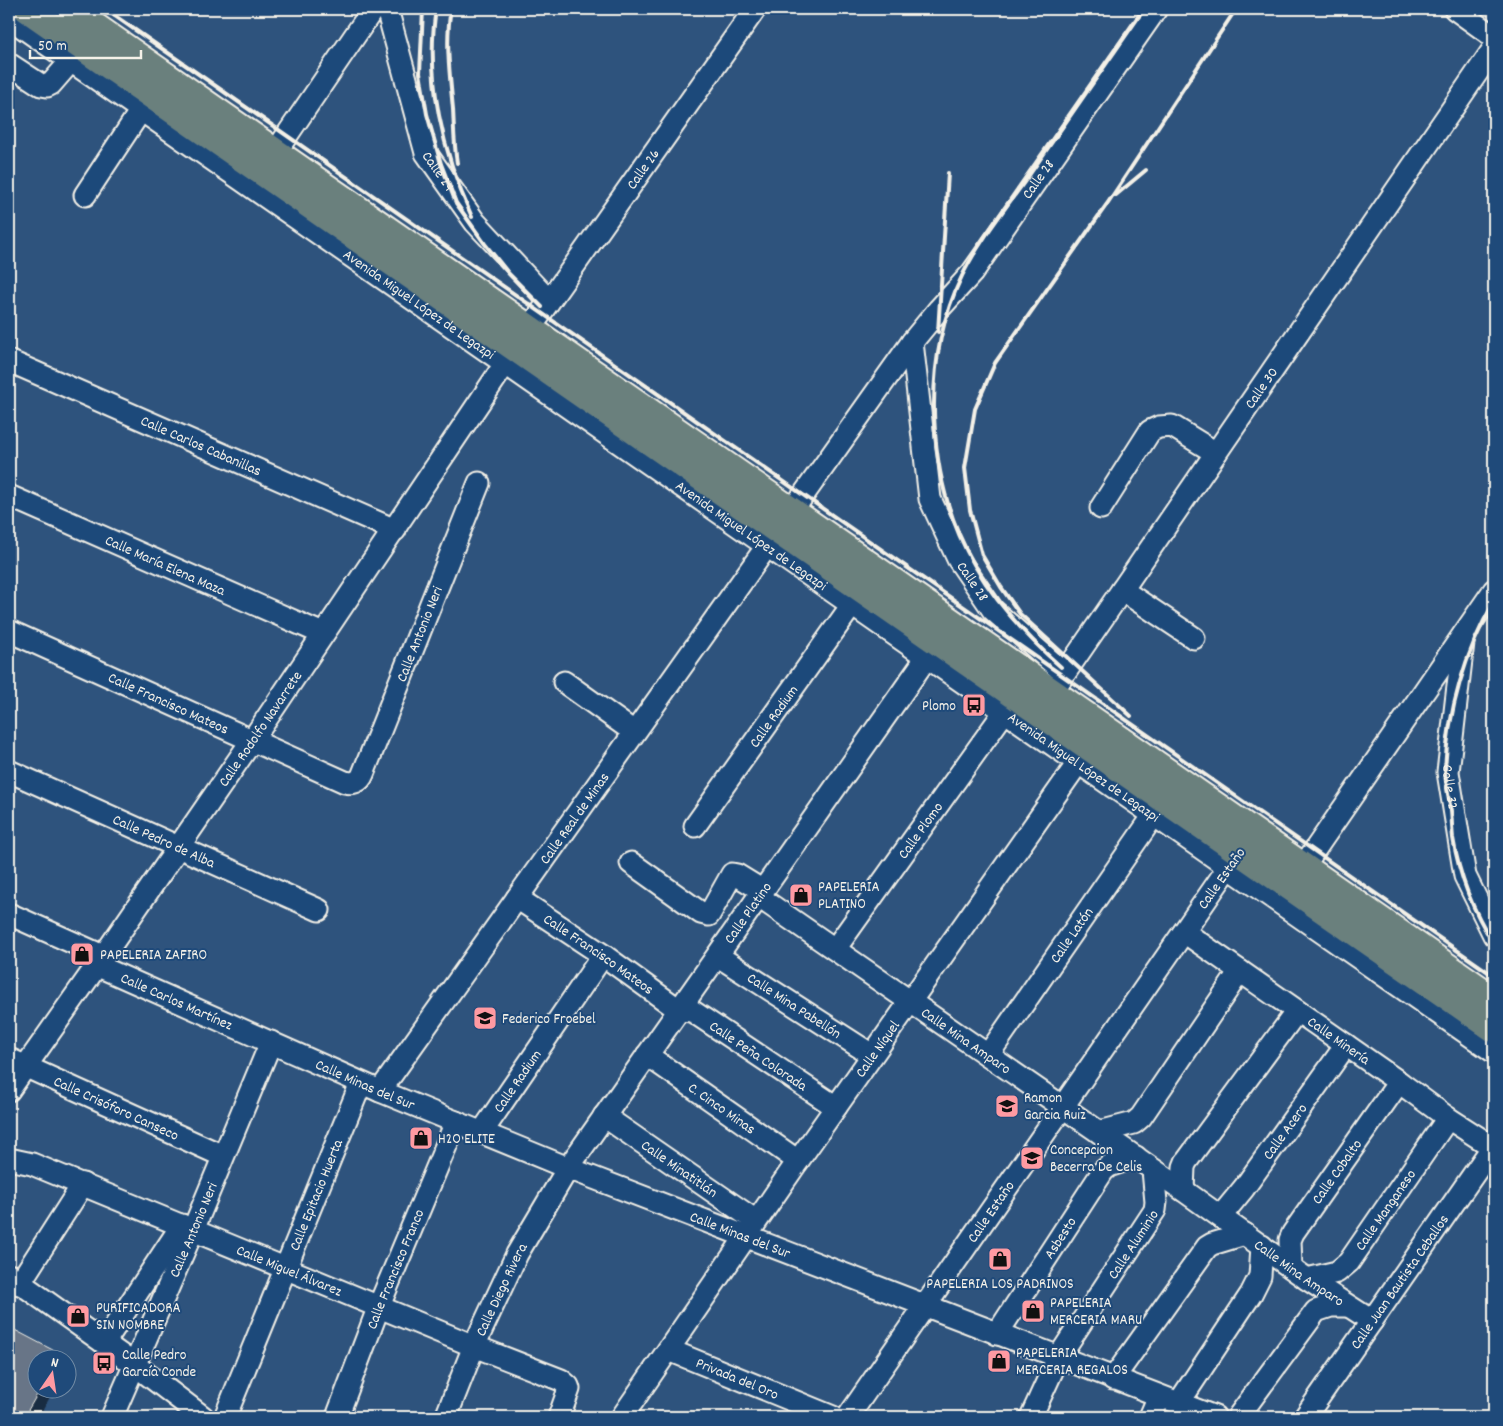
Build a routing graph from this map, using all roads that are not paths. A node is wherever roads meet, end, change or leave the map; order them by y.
1 (27, 9) edge
2 (70, 9) edge
3 (373, 9) edge
4 (387, 9) edge
5 (755, 9) edge
6 (1156, 9) edge
7 (1455, 9) edge
8 (9, 18) edge
9 (1494, 37) edge
10 (1494, 48) edge
11 (70, 61) junction
12 (9, 64) edge
13 (141, 110) junction
14 (263, 171) junction
15 (85, 195) dead end
16 (549, 302) junction
17 (912, 342) junction
18 (517, 347) junction
19 (9, 361) edge
20 (1216, 453) junction
21 (479, 483) dead end
22 (9, 496) edge
23 (1100, 508) dead end
24 (778, 529) junction
25 (394, 530) junction
26 (1122, 590) junction
27 (1494, 590) edge
28 (852, 605) junction
29 (9, 631) edge
30 (1464, 631) junction
31 (323, 634) junction
32 (1194, 638) dead end
33 (927, 657) junction
34 (564, 682) dead end
35 (1045, 701) junction
36 (1005, 712) junction
37 (634, 732) junction
38 (253, 739) junction
39 (1078, 763) junction
40 (9, 772) edge
41 (356, 782) joint
42 (1154, 815) junction
43 (695, 826) dead end
44 (177, 847) junction
45 (1241, 850) junction
46 (631, 863) dead end
47 (1291, 885) junction
48 (761, 894) junction
49 (517, 898) junction
50 (319, 910) dead end
51 (9, 914) edge
52 (1184, 932) junction
53 (1494, 935) edge
54 (835, 949) junction
55 (603, 955) junction
56 (718, 956) junction
57 (100, 961) junction
58 (1240, 971) junction
59 (1494, 999) edge
60 (910, 1001) junction
61 (679, 1010) junction
62 (1297, 1011) junction
63 (1494, 1028) edge
64 (271, 1042) junction
65 (1346, 1045) junction
66 (1494, 1052) edge
67 (647, 1055) junction
68 (988, 1055) junction
69 (872, 1056) junction
70 (17, 1062) edge
71 (1399, 1082) junction
72 (371, 1087) junction
73 (9, 1090) edge
74 (836, 1107) junction
75 (1063, 1107) junction
76 (604, 1116) junction
77 (1448, 1118) junction
78 (456, 1122) junction
79 (482, 1132) junction
80 (1099, 1132) junction
81 (1494, 1146) edge
82 (224, 1156) junction
83 (1136, 1157) junction
84 (9, 1159) edge
85 (798, 1160) junction
86 (568, 1168) junction
87 (1154, 1170) junction
88 (83, 1184) junction
89 (1183, 1190) junction
90 (1220, 1216) junction
91 (188, 1227) junction
92 (751, 1229) junction
93 (1254, 1240) junction
94 (285, 1268) junction
95 (1299, 1273) junction
96 (12, 1281) edge
97 (379, 1306) junction
98 (925, 1306) junction
99 (1348, 1306) junction
100 (1372, 1321) junction
101 (997, 1334) junction
102 (104, 1343) junction
103 (474, 1346) junction
104 (669, 1350) junction
105 (1058, 1358) junction
106 (135, 1365) junction
107 (1113, 1378) junction
108 (1168, 1400) junction
109 (112, 1417) edge
110 (204, 1417) edge
111 (226, 1417) edge
112 (337, 1417) edge
113 (446, 1417) edge
114 (558, 1417) edge
115 (622, 1417) edge
116 (833, 1417) edge
117 (848, 1417) edge
118 (1032, 1417) edge
119 (1150, 1417) edge
120 (1215, 1417) edge
121 (1238, 1417) edge
122 (1305, 1417) edge

1 - 14 main road, Avenida Miguel López de Legazpi
2 - 14 main road, Avenida Miguel López de Legazpi
3 - 14 street
4 - 16 street, Calle 24
5 - 16 street, Calle 26
6 - 17 street, Calle 28
7 - 9 street
8 - 11 street, Avenida Miguel López de Legazpi
10 - 20 street, Calle 30
11 - 12 street
11 - 13 street, Avenida Miguel López de Legazpi
13 - 14 street, Avenida Miguel López de Legazpi
13 - 15 street
14 - 18 main road, Avenida Miguel López de Legazpi
16 - 18 street, Calle 26
17 - 24 street, Calle 28
17 - 35 street, Calle 28
18 - 24 main road, Avenida Miguel López de Legazpi
18 - 25 street, Calle Rodolfo Navarrete
19 - 25 street, Calle Carlos Cabanillas
20 - 23 street
20 - 26 street, Calle 30
21 - 41 street, Calle Antonio Neri
22 - 31 street, Calle María Elena Maza
24 - 28 street, Avenida Miguel López de Legazpi
24 - 35 main road, Avenida Miguel López de Legazpi
24 - 37 street, Calle Real de Minas
25 - 31 street, Calle Rodolfo Navarrete
26 - 32 street
26 - 35 street, Calle 30
27 - 30 street, Calle 32
28 - 33 street, Avenida Miguel López de Legazpi
28 - 43 street, Calle Radium
29 - 38 street, Calle Francisco Mateos
30 - 47 street, Calle 32
30 - 53 street, Calle 32
31 - 38 street, Calle Rodolfo Navarrete
33 - 36 street, Avenida Miguel López de Legazpi
33 - 48 street, Calle Platino
34 - 37 street
35 - 36 street, Avenida Miguel López de Legazpi
35 - 39 street, Avenida Miguel López de Legazpi
35 - 45 main road, Avenida Miguel López de Legazpi
36 - 54 street, Calle Plomo
37 - 49 street, Calle Real de Minas
38 - 41 street, Calle Francisco Mateos
38 - 44 street, Calle Rodolfo Navarrete
39 - 42 street, Avenida Miguel López de Legazpi
39 - 60 street, Calle Níquel
40 - 44 street, Calle Pedro de Alba
42 - 45 street, Avenida Miguel López de Legazpi
42 - 68 street, Calle Latón
44 - 50 street, Calle Pedro de Alba
44 - 57 street, Calle Rodolfo Navarrete
45 - 47 main road, Avenida Miguel López de Legazpi
45 - 52 street, Calle Estaño
46 - 48 street, Calle Mina Amparo
47 - 59 main road, Avenida Miguel López de Legazpi
47 - 63 main road, Avenida Miguel López de Legazpi
47 - 66 street, Avenida Miguel López de Legazpi
48 - 54 street, Calle Mina Amparo
48 - 56 street, Calle Platino
49 - 55 street, Calle Francisco Mateos
49 - 72 street, Calle Real de Minas
51 - 57 street, Calle Carlos Martínez
52 - 58 street, Calle Minería
52 - 75 street, Calle Estaño
54 - 60 street, Calle Mina Amparo
55 - 61 street, Calle Francisco Mateos
55 - 79 street, Calle Radium
56 - 61 street, Calle Platino
56 - 69 street, Calle Mina Pabellón
57 - 64 street, Calle Carlos Martínez
57 - 70 street, Calle Rodolfo Navarrete
58 - 62 street, Calle Minería
58 - 80 street
60 - 68 street, Calle Mina Amparo
60 - 69 street, Calle Níquel
61 - 67 street, Calle Platino
61 - 74 street, Calle Peña Colorada
62 - 65 street, Calle Minería
62 - 89 street
64 - 72 street, Calle Minas del Sur
64 - 82 street, Calle Antonio Neri
65 - 71 street, Calle Minería
65 - 90 street, Calle Acero
67 - 76 street, Calle Platino
67 - 85 street, C. Cinco Minas
68 - 75 street, Calle Mina Amparo
69 - 74 street, Calle Níquel
70 - 73 street, Calle Rodolfo Navarrete
70 - 82 street, Calle Crisóforo Canseco
71 - 77 street, Calle Minería
71 - 95 street, Calle Cobalto
72 - 78 street, Calle Minas del Sur
72 - 94 street, Calle Epitacio Huerta
74 - 85 street, Calle Níquel
75 - 80 street, Calle Mina Amparo
75 - 98 street, Calle Estaño
76 - 86 street, Calle Platino
76 - 92 street, Calle Minatitlán
77 - 81 street, Calle Minería
77 - 95 street, Calle Manganeso
78 - 79 street, Calle Minas del Sur
78 - 97 street, Calle Francisco Franco
79 - 86 street, Calle Minas del Sur
80 - 83 street, Calle Mina Amparo
81 - 100 street, Calle Juan Bautista Ceballos
82 - 91 street, Calle Antonio Neri
83 - 87 street, Calle Mina Amparo
83 - 101 street, Asbesto
84 - 88 street, Calle Miguel Álvarez
85 - 92 street, Calle Níquel
86 - 92 street, Calle Minas del Sur
86 - 103 street, Calle Diego Rivera
87 - 89 street, Calle Mina Amparo
87 - 105 street, Calle Aluminio
88 - 91 street, Calle Miguel Álvarez
88 - 96 street
89 - 90 street, Calle Mina Amparo
90 - 93 street, Calle Mina Amparo
91 - 94 street, Calle Miguel Álvarez
91 - 102 street
91 - 106 street, Calle Antonio Neri
92 - 98 street, Calle Minas del Sur
92 - 104 street, Calle Níquel
93 - 95 street, Calle Mina Amparo
93 - 107 street
93 - 108 street
94 - 97 street, Calle Miguel Álvarez
94 - 111 street, Calle Epitacio Huerta
95 - 99 street, Calle Mina Amparo
96 - 102 street
97 - 103 street, Calle Miguel Álvarez
97 - 112 street, Calle Francisco Franco
98 - 101 street, Calle Minas del Sur
98 - 117 street, Calle Estaño
99 - 100 street, Calle Mina Amparo
99 - 121 street
100 - 122 street, Calle Juan Bautista Ceballos
101 - 105 street, Calle Minas del Sur
102 - 106 street
103 - 113 street, Calle Diego Rivera
103 - 114 street, Calle Miguel Álvarez
104 - 115 street, Calle Níquel
104 - 116 street, Privada del Oro
105 - 107 street, Calle Minas del Sur
105 - 118 street, Calle Aluminio
106 - 109 street, Calle Antonio Neri
106 - 110 street
107 - 108 street, Calle Minas del Sur
108 - 119 street
108 - 120 street, Calle Minas del Sur

